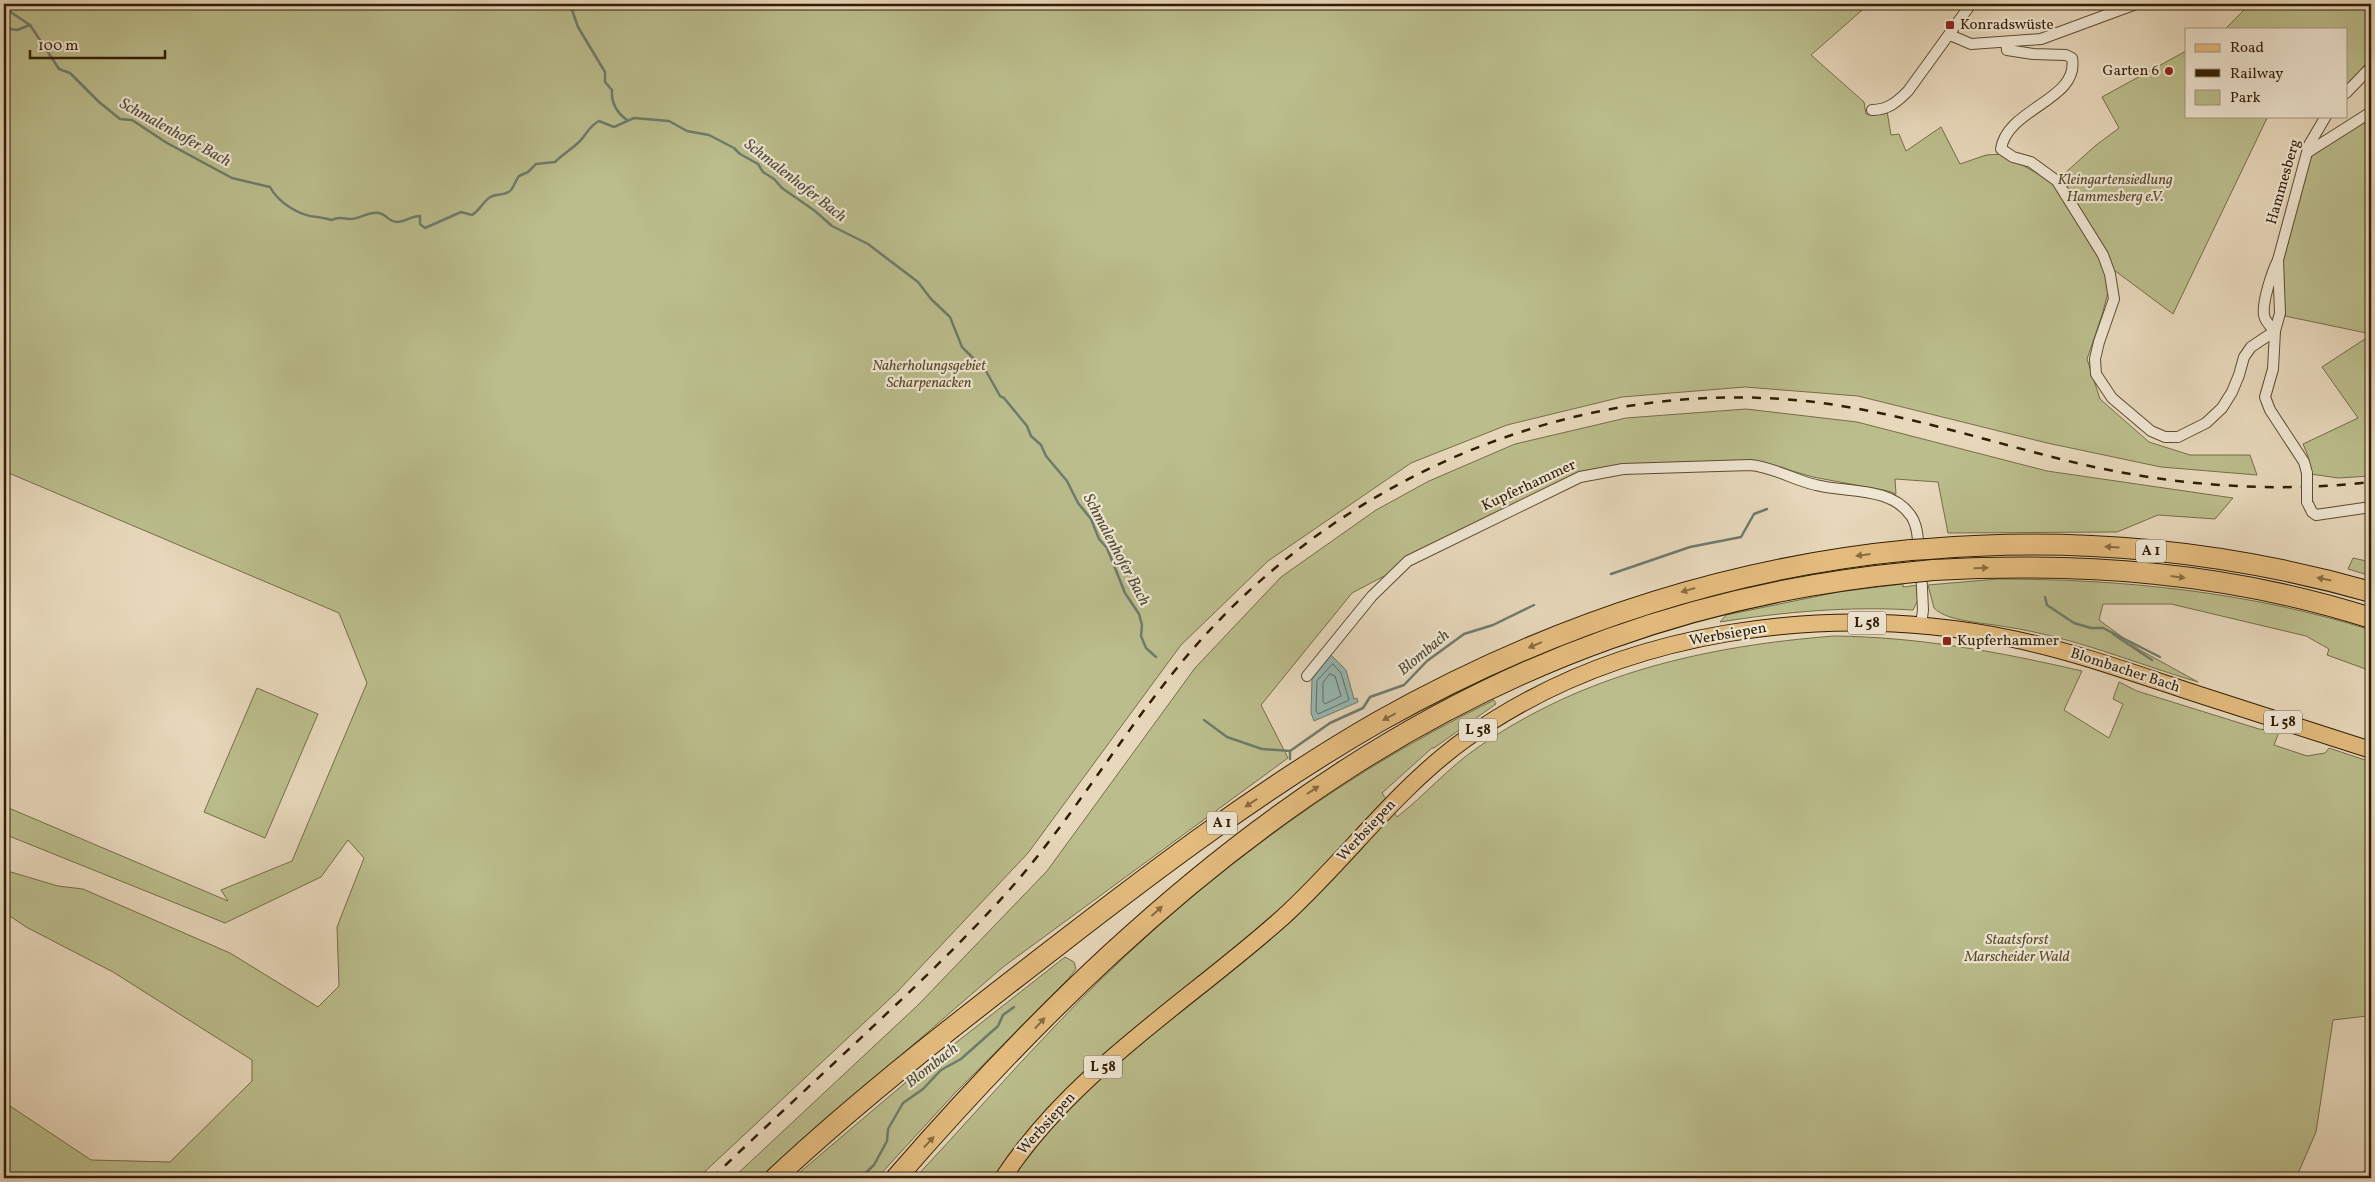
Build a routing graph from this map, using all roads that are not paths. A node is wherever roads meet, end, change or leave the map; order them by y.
1 (2136, 4) edge
2 (1967, 5) edge
3 (1950, 34) junction
4 (2006, 43) junction
5 (2371, 67) edge
6 (2348, 91) edge
7 (1872, 110) dead end
8 (2371, 112) edge
9 (2325, 118) edge
10 (2308, 152) junction
11 (2278, 260) junction
12 (2275, 332) junction
13 (2371, 507) edge
14 (2371, 592) edge
15 (2371, 618) edge
16 (1812, 624) joint
17 (1922, 625) junction
18 (1307, 676) dead end
19 (2371, 750) edge
20 (2371, 1171) edge
21 (775, 1178) edge
22 (896, 1178) edge
23 (1003, 1178) edge
24 (2367, 1178) edge

1 - 4 street
2 - 3 street
3 - 4 street
3 - 7 street
4 - 12 street
5 - 6 street
8 - 10 street
9 - 10 street, Hammesberg
10 - 11 street, Hammesberg
11 - 12 street, Hammesberg
11 - 12 street, Hammesberg
12 - 13 street, Hammesberg, bridge
14 -> 21 highway, A 1
22 -> 15 highway, A 1
16 - 17 main road, Blombacher Bach / L 58
16 - 23 main road, Werbsiepen / L 58
17 - 18 street, Kupferhammer
17 - 19 main road, Blombacher Bach / L 58
20 - 24 street

